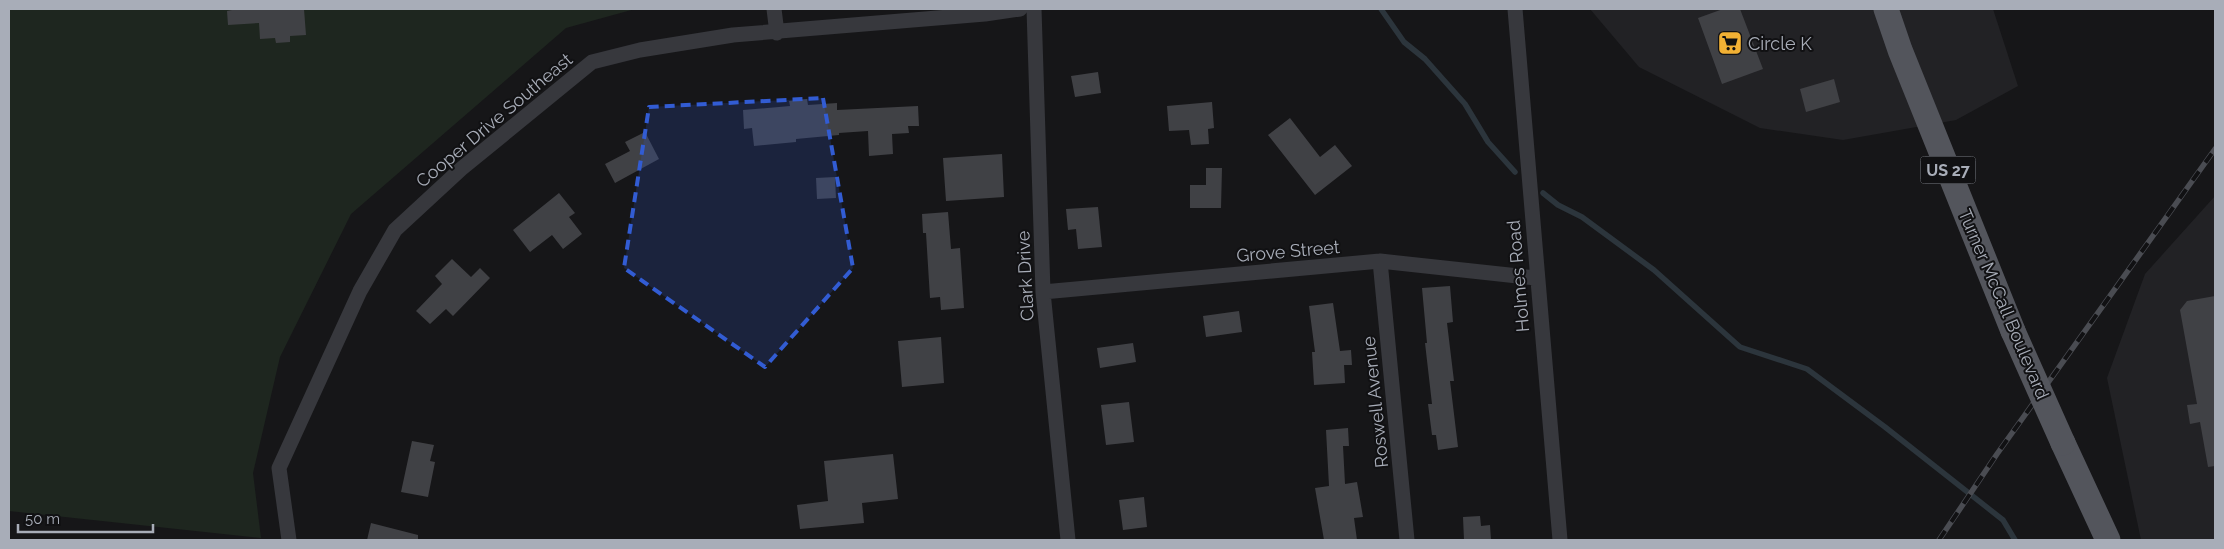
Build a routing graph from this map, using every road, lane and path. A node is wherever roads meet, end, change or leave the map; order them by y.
1 (774, 9) edge
2 (1020, 9) edge
3 (1034, 9) edge
4 (1515, 9) edge
5 (1886, 9) edge
6 (777, 33) junction
7 (1380, 261) junction
8 (1536, 278) junction
9 (1044, 292) junction
10 (290, 540) edge
11 (1068, 540) edge
12 (1407, 540) edge
13 (1560, 540) edge
14 (2108, 540) edge

1 - 6 street
2 - 6 street, Cooper Drive Southeast
3 - 9 street, Clark Drive
4 - 8 street, Holmes Road
5 - 14 main road, Turner McCall Boulevard / US 27, bridge
6 - 10 street, Cooper Drive Southeast
7 - 8 street, Grove Street
7 - 9 street, Grove Street
7 - 12 street, Roswell Avenue
8 - 13 street, Holmes Road
9 - 11 street, Clark Drive

